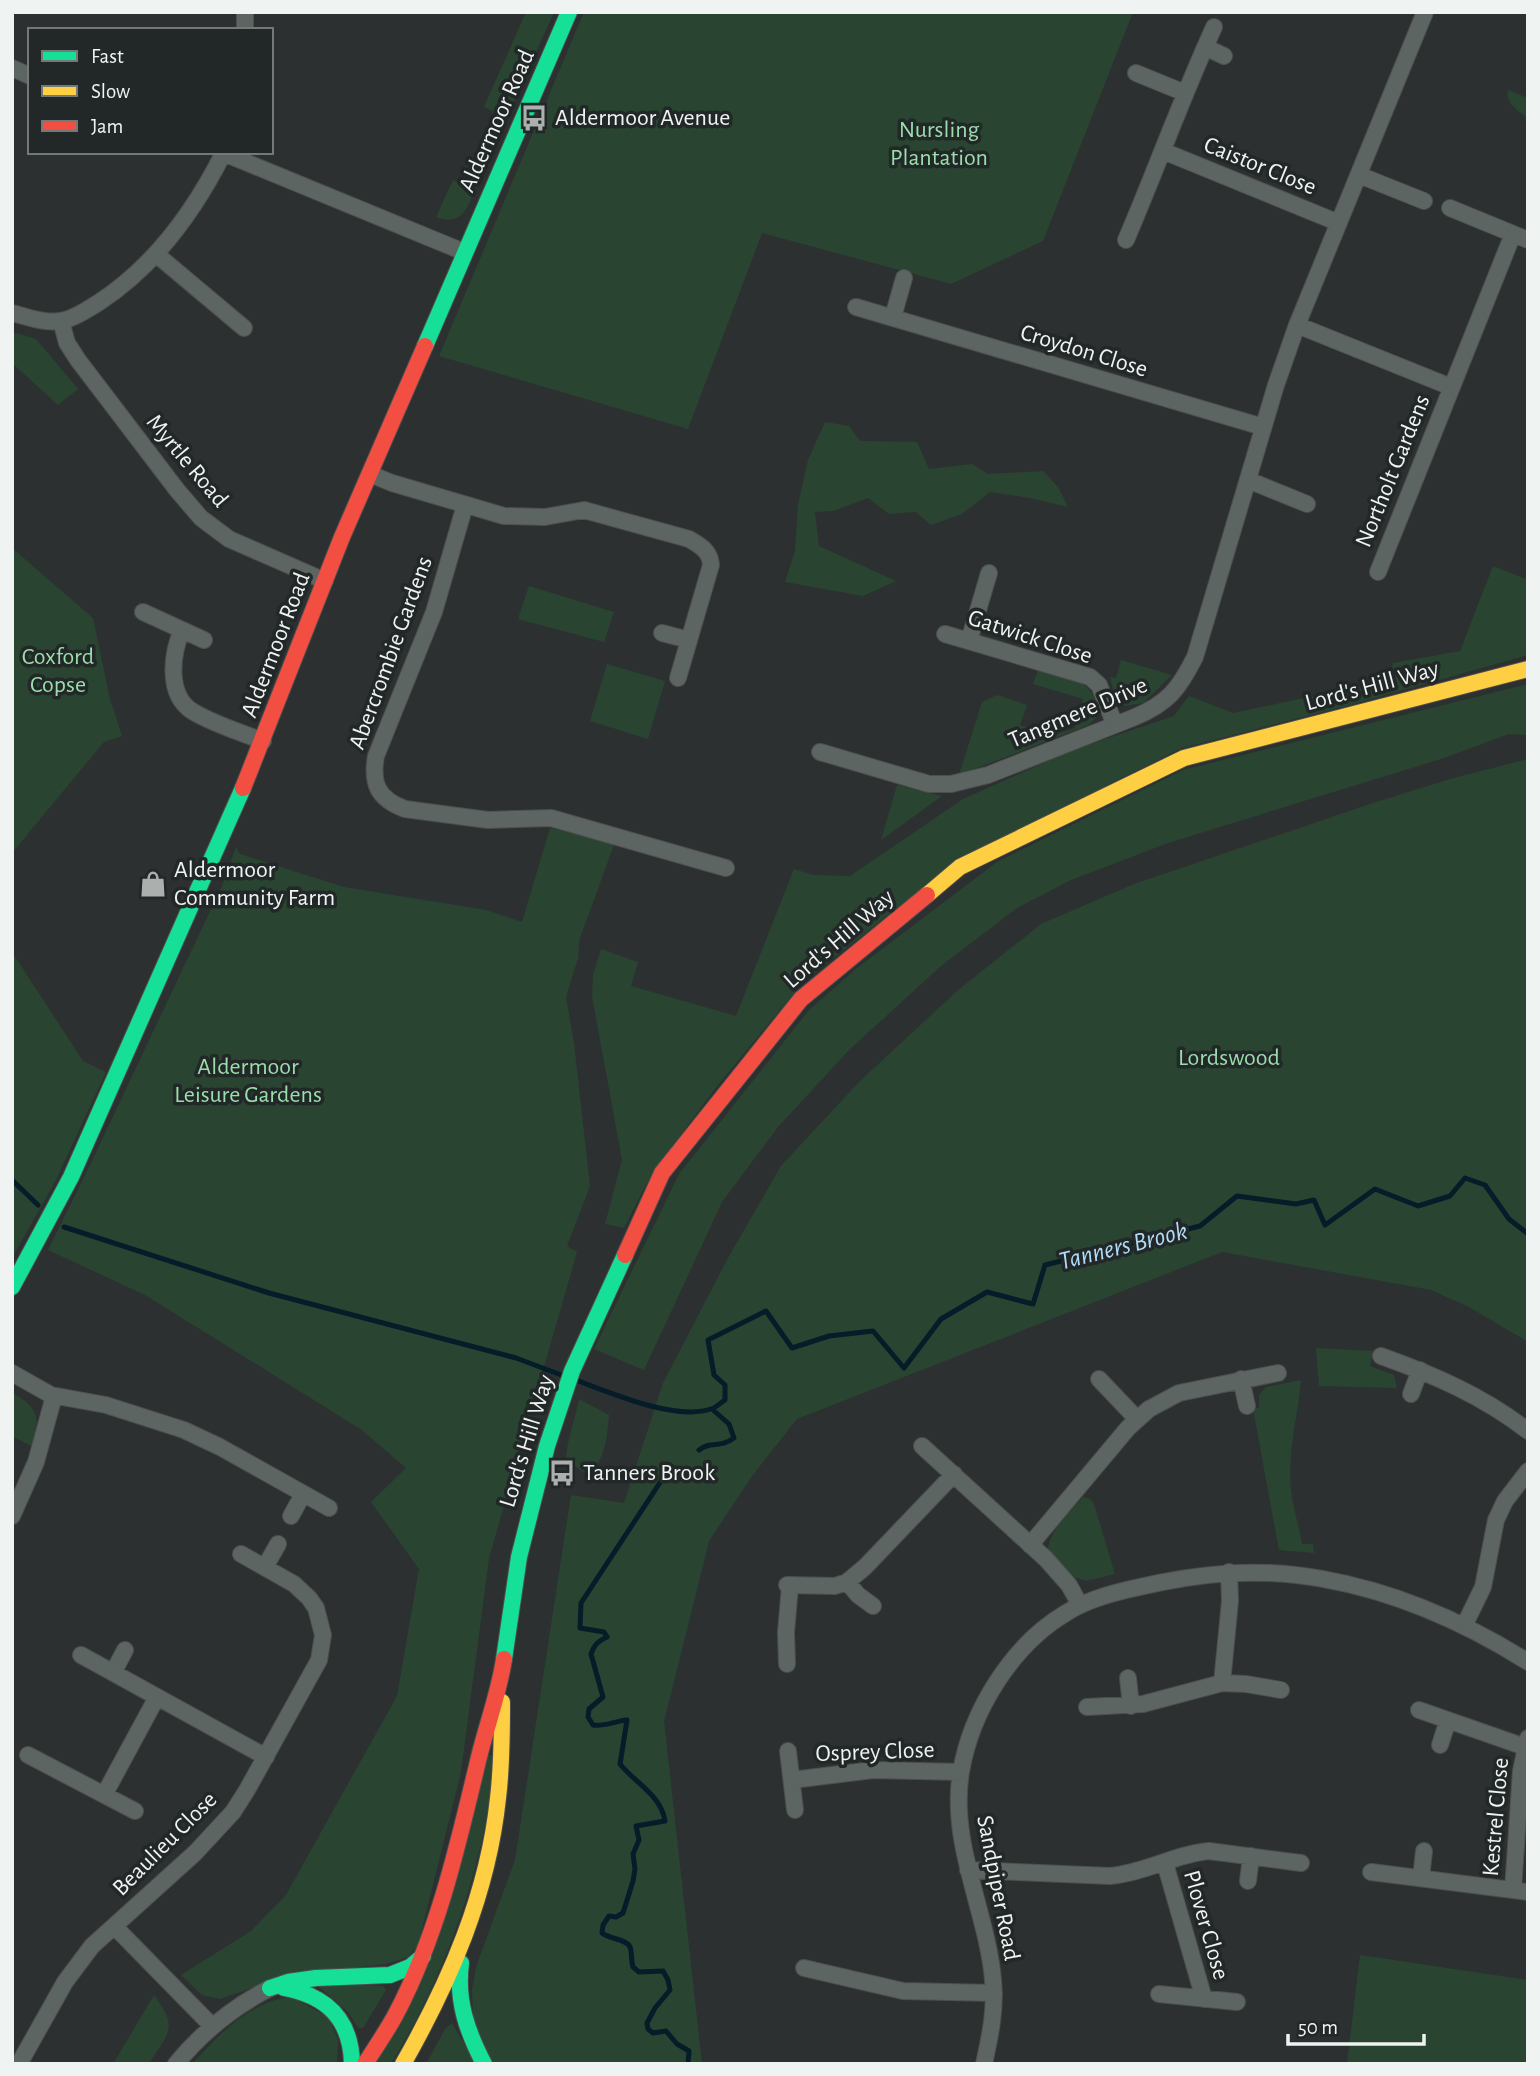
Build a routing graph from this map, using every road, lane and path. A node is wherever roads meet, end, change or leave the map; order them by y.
1 (569, 12) edge
2 (1425, 12) edge
3 (1214, 27) dead end
4 (1205, 47) junction
5 (1224, 56) dead end
6 (12, 68) edge
7 (1136, 73) dead end
8 (28, 75) edge
9 (1185, 93) junction
10 (1163, 151) junction
11 (222, 154) edge
12 (225, 154) edge
13 (1359, 175) junction
14 (1424, 201) dead end
15 (1450, 208) dead end
16 (1339, 223) junction
17 (1520, 237) edge
18 (1126, 240) dead end
19 (464, 252) junction
20 (156, 254) junction
21 (904, 278) dead end
22 (856, 307) dead end
23 (12, 313) edge
24 (893, 317) junction
25 (61, 321) junction
26 (1297, 325) junction
27 (244, 328) dead end
28 (1451, 387) junction
29 (1263, 427) junction
30 (370, 474) junction
31 (1248, 480) junction
32 (1307, 504) dead end
33 (465, 505) junction
34 (1378, 572) dead end
35 (989, 573) dead end
36 (325, 581) junction
37 (143, 612) dead end
38 (182, 630) junction
39 (662, 633) dead end
40 (945, 634) dead end
41 (204, 640) dead end
42 (689, 640) junction
43 (969, 641) junction
44 (1528, 669) edge
45 (678, 678) dead end
46 (1115, 725) junction
47 (262, 741) junction
48 (820, 752) dead end
49 (726, 868) dead end
50 (12, 1287) edge
51 (1381, 1356) dead end
52 (1420, 1370) junction
53 (12, 1373) edge
54 (1278, 1373) dead end
55 (1099, 1379) dead end
56 (1241, 1379) junction
57 (1411, 1394) dead end
58 (54, 1396) junction
59 (1247, 1406) dead end
60 (1137, 1419) junction
61 (1528, 1431) edge
62 (922, 1446) dead end
63 (1528, 1471) edge
64 (954, 1474) junction
65 (303, 1494) junction
66 (329, 1508) dead end
67 (12, 1516) edge
68 (291, 1516) dead end
69 (278, 1544) dead end
70 (1030, 1545) junction
71 (241, 1554) dead end
72 (265, 1567) junction
73 (1228, 1572) junction
74 (847, 1582) junction
75 (1080, 1605) junction
76 (873, 1606) dead end
77 (1464, 1626) junction
78 (125, 1650) dead end
79 (81, 1655) dead end
80 (1528, 1662) edge
81 (787, 1664) dead end
82 (114, 1671) junction
83 (1128, 1678) dead end
84 (501, 1681) junction
85 (1222, 1683) junction
86 (1281, 1690) dead end
87 (157, 1697) junction
88 (1131, 1706) junction
89 (1087, 1707) dead end
90 (1419, 1710) dead end
91 (1448, 1720) junction
92 (1526, 1743) edge
93 (1440, 1745) dead end
94 (788, 1751) dead end
95 (28, 1755) dead end
96 (266, 1757) junction
97 (961, 1772) junction
98 (792, 1780) junction
99 (104, 1795) junction
100 (795, 1810) dead end
101 (135, 1811) dead end
102 (1424, 1851) dead end
103 (1251, 1856) junction
104 (1165, 1863) junction
105 (1301, 1863) dead end
106 (968, 1870) junction
107 (1371, 1872) dead end
108 (1421, 1878) junction
109 (1248, 1881) dead end
110 (1520, 1891) edge
111 (114, 1926) junction
112 (468, 1929) junction
113 (422, 1956) junction
114 (804, 1968) dead end
115 (270, 1989) junction
116 (994, 1993) junction
117 (1159, 1994) dead end
118 (1204, 1999) junction
119 (1237, 2002) dead end
120 (212, 2026) junction
121 (19, 2064) edge
122 (176, 2064) edge
123 (352, 2064) edge
124 (365, 2064) edge
125 (403, 2064) edge
126 (484, 2064) edge
127 (984, 2064) edge

1 - 19 street, Aldermoor Road
2 - 13 street, Tangmere Drive
3 - 4 street, Caistor Close
4 - 5 street
4 - 9 street, Caistor Close
6 - 8 street
7 - 9 street
9 - 10 street, Caistor Close
10 - 16 street, Caistor Close
10 - 18 street, Caistor Close
11 - 20 street
12 - 19 street
13 - 14 street
13 - 16 street, Tangmere Drive
15 - 17 street, Northolt Gardens
16 - 26 street, Tangmere Drive
17 - 28 street, Northolt Gardens
19 - 30 street, Aldermoor Road
20 - 25 street
20 - 27 street
21 - 24 street
22 - 24 street, Croydon Close
23 - 25 street
24 - 29 street, Croydon Close
25 - 36 street, Myrtle Road
26 - 28 street, Northolt Gardens
26 - 29 street, Tangmere Drive
28 - 34 street, Northolt Gardens
29 - 31 street, Tangmere Drive
30 - 33 street
30 - 36 street, Aldermoor Road
31 - 32 street
31 - 46 street, Tangmere Drive
33 - 42 street
33 - 49 street, Abercrombie Gardens
35 - 43 street
36 - 47 street, Aldermoor Road
37 - 38 street
38 - 41 street
38 - 47 street
39 - 42 street
40 - 43 street, Gatwick Close
42 - 45 street
43 - 46 street, Gatwick Close
44 - 84 street, Lord's Hill Way
46 - 48 street, Tangmere Drive
47 - 50 street, Aldermoor Road
51 - 52 street
52 - 57 street
52 - 61 street
53 - 58 street
54 - 56 street
55 - 60 street
56 - 59 street
56 - 60 street
58 - 65 street
58 - 67 street
60 - 70 street
62 - 64 street
63 - 77 street
64 - 70 street
64 - 74 street
65 - 66 street
65 - 68 street
69 - 72 street
70 - 75 street
71 - 72 street, Beaulieu Close
72 - 96 street, Beaulieu Close
73 - 75 street, Sandpiper Road
73 - 77 street, Sandpiper Road
73 - 85 street
74 - 76 street
74 - 81 street
75 - 97 street, Sandpiper Road
77 - 80 street, Sandpiper Road
78 - 82 street
79 - 82 street
82 - 87 street
83 - 88 street
84 - 112 street, Lord's Hill Way
84 - 113 street, Lord's Hill Way
85 - 86 street
85 - 88 street
87 - 96 street
87 - 99 street
88 - 89 street
90 - 91 street, Kestrel Close
91 - 92 street, Kestrel Close
91 - 93 street
92 - 110 street, Kestrel Close
94 - 98 street, Osprey Close
95 - 99 street, Beaulieu Close
96 - 111 street, Beaulieu Close
97 - 98 street, Osprey Close
97 - 106 street, Sandpiper Road
98 - 100 street, Osprey Close
99 - 101 street, Beaulieu Close
102 - 108 street
103 - 104 street, Plover Close
103 - 105 street, Plover Close
103 - 109 street
104 - 106 street, Plover Close
104 - 118 street, Plover Close
106 - 116 street, Sandpiper Road
107 - 108 street, Kestrel Close
108 - 110 street, Kestrel Close
111 - 120 street
111 - 121 street, Beaulieu Close
112 - 125 street, Lord's Hill Way
112 - 126 street
113 - 115 street
113 - 124 street, Lord's Hill Way
114 - 116 street
115 - 120 street
115 - 123 street
116 - 127 street, Sandpiper Road
117 - 118 street, Plover Close
118 - 119 street, Plover Close
120 - 122 street

